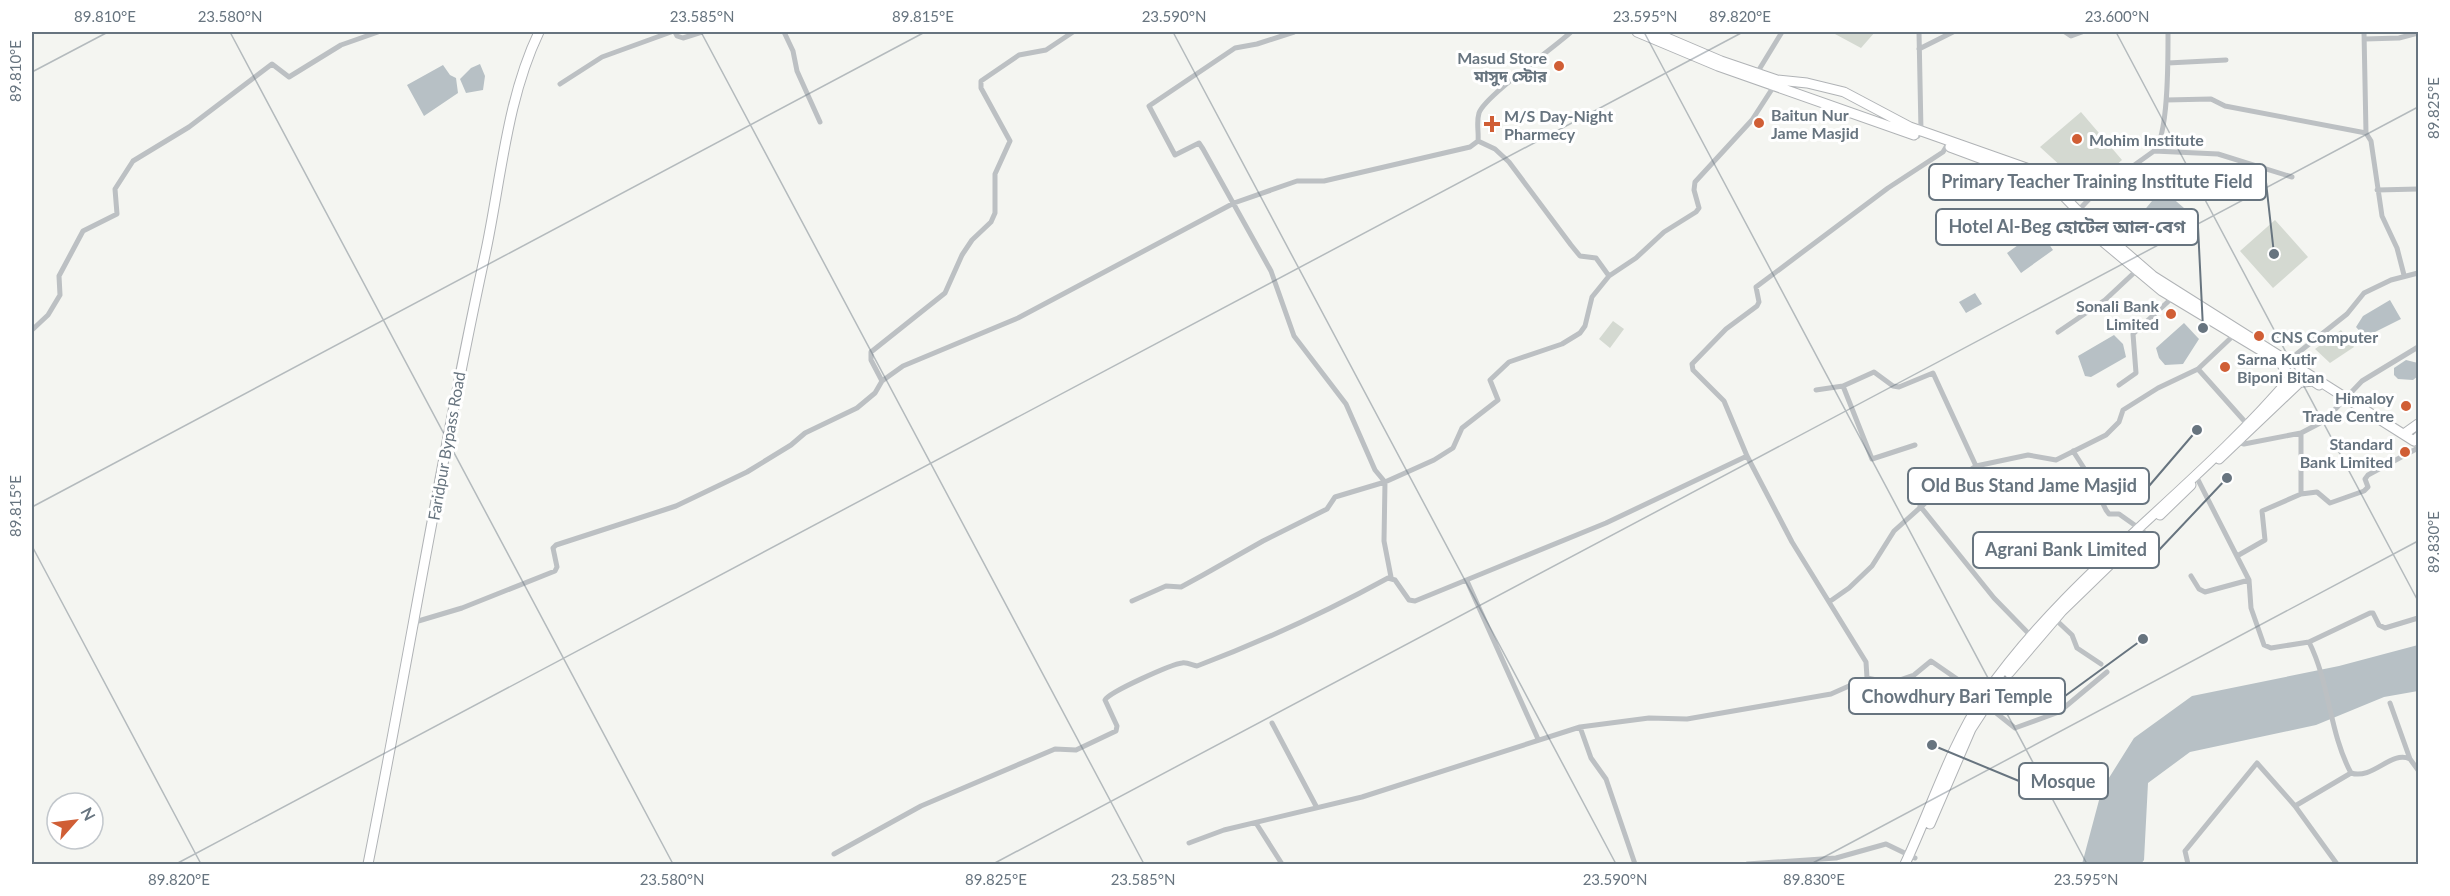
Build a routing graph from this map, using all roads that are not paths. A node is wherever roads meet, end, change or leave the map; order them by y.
1 (378, 32) edge
2 (539, 32) edge
3 (673, 32) edge
4 (702, 32) edge
5 (784, 32) edge
6 (1073, 32) edge
7 (1293, 32) edge
8 (1571, 32) edge
9 (1637, 32) edge
10 (1653, 32) edge
11 (1782, 32) edge
12 (1919, 32) edge
13 (1953, 32) edge
14 (2065, 32) edge
15 (2082, 32) edge
16 (2168, 32) edge
17 (2364, 32) edge
18 (2418, 33) edge
19 (2365, 39) junction
20 (1919, 49) junction
21 (2226, 60) dead end
22 (2168, 63) junction
23 (1761, 77) junction
24 (560, 84) dead end
25 (1775, 86) junction
26 (2166, 100) junction
27 (820, 122) dead end
28 (2366, 133) junction
29 (1919, 134) junction
30 (1478, 141) junction
31 (1949, 144) junction
32 (2154, 151) junction
33 (2292, 177) dead end
34 (2418, 189) edge
35 (2378, 190) junction
36 (1234, 204) junction
37 (2076, 213) junction
38 (2136, 271) junction
39 (2418, 273) edge
40 (2404, 275) junction
41 (1610, 276) junction
42 (2172, 298) junction
43 (32, 330) edge
44 (2237, 331) junction
45 (2058, 332) dead end
46 (2418, 347) edge
47 (2289, 360) junction
48 (2198, 369) junction
49 (2303, 370) junction
50 (882, 381) junction
51 (2293, 382) junction
52 (2119, 385) dead end
53 (1843, 386) junction
54 (1815, 390) dead end
55 (2345, 397) junction
56 (2261, 414) junction
57 (2247, 424) junction
58 (2418, 424) edge
59 (2301, 433) junction
60 (2404, 434) junction
61 (2237, 442) junction
62 (2417, 442) edge
63 (1915, 445) dead end
64 (2073, 451) junction
65 (1747, 456) junction
66 (1976, 466) junction
67 (2197, 476) junction
68 (1385, 482) junction
69 (2301, 494) junction
70 (1920, 506) junction
71 (2140, 530) junction
72 (2237, 556) junction
73 (2191, 576) dead end
74 (1391, 577) junction
75 (2249, 580) junction
76 (1467, 581) junction
77 (1132, 601) dead end
78 (1829, 602) junction
79 (2065, 603) junction
80 (2418, 618) edge
81 (2055, 619) junction
82 (414, 622) junction
83 (2034, 639) junction
84 (2309, 642) junction
85 (2101, 664) dead end
86 (2107, 672) dead end
87 (1867, 678) junction
88 (1986, 699) junction
89 (2390, 703) dead end
90 (1272, 723) dead end
91 (1580, 727) junction
92 (1538, 739) junction
93 (2410, 759) junction
94 (2418, 770) edge
95 (2351, 773) junction
96 (1316, 806) junction
97 (2295, 806) junction
98 (1256, 823) junction
99 (1189, 843) dead end
100 (834, 854) dead end
101 (1910, 861) edge
102 (368, 864) edge
103 (1282, 864) edge
104 (1635, 864) edge
105 (1747, 864) edge
106 (2188, 864) edge
107 (2337, 864) edge

1 - 43 street
2 - 82 highway, Faridpur Bypass Road
3 - 4 street
3 - 24 street
5 - 27 street
6 - 50 street
7 - 36 street
8 - 30 street
9 - 23 highway
10 - 23 highway
11 - 23 street
12 - 20 street
13 - 20 street
14 - 15 street
16 - 22 street
17 - 19 street
18 - 19 street
19 - 28 street
20 - 29 street
21 - 22 street
22 - 26 street
23 - 25 highway
23 - 29 highway
25 - 29 highway
25 - 41 street
26 - 28 street
26 - 32 street
28 - 35 street
29 - 31 highway
30 - 36 street
30 - 41 street
31 - 37 highway
31 - 65 street
32 - 33 street
32 - 37 street
34 - 35 street
35 - 40 street
36 - 50 street
36 - 68 street
37 - 38 highway
37 - 44 highway
38 - 42 highway
38 - 45 street
39 - 40 street
40 - 47 street
41 - 68 street
42 - 44 highway
42 - 52 street
44 - 47 highway
44 - 48 street
44 - 51 highway
46 - 55 street
47 - 49 highway
48 - 57 street
48 - 64 street
49 - 51 highway
49 - 55 highway
50 - 82 street
51 - 55 highway
51 - 56 highway
53 - 54 street
53 - 63 street
53 - 66 street
55 - 59 street
55 - 60 highway
56 - 57 highway
56 - 61 highway
57 - 67 highway
58 - 60 highway
59 - 61 street
59 - 69 street
60 - 62 highway
61 - 67 highway
62 - 69 street
64 - 66 street
64 - 71 street
65 - 76 street
65 - 78 street
66 - 70 street
67 - 71 highway
67 - 72 street
68 - 74 street
68 - 77 street
69 - 72 street
70 - 78 street
70 - 83 street
71 - 79 highway
72 - 75 street
73 - 75 street
74 - 76 street
74 - 100 street
75 - 84 street
76 - 92 street
78 - 87 street
79 - 81 highway
79 - 83 highway
80 - 84 street
81 - 83 highway
81 - 85 street
82 - 102 highway, Faridpur Bypass Road
83 - 88 highway
84 - 95 street
86 - 88 street
87 - 88 street
87 - 91 street
88 - 101 highway
89 - 93 street
90 - 96 street
91 - 92 street
91 - 104 street
92 - 96 street
93 - 94 street
93 - 95 street
95 - 97 street
96 - 98 street
97 - 106 street
97 - 107 street
98 - 99 street
98 - 103 street
101 - 105 street

